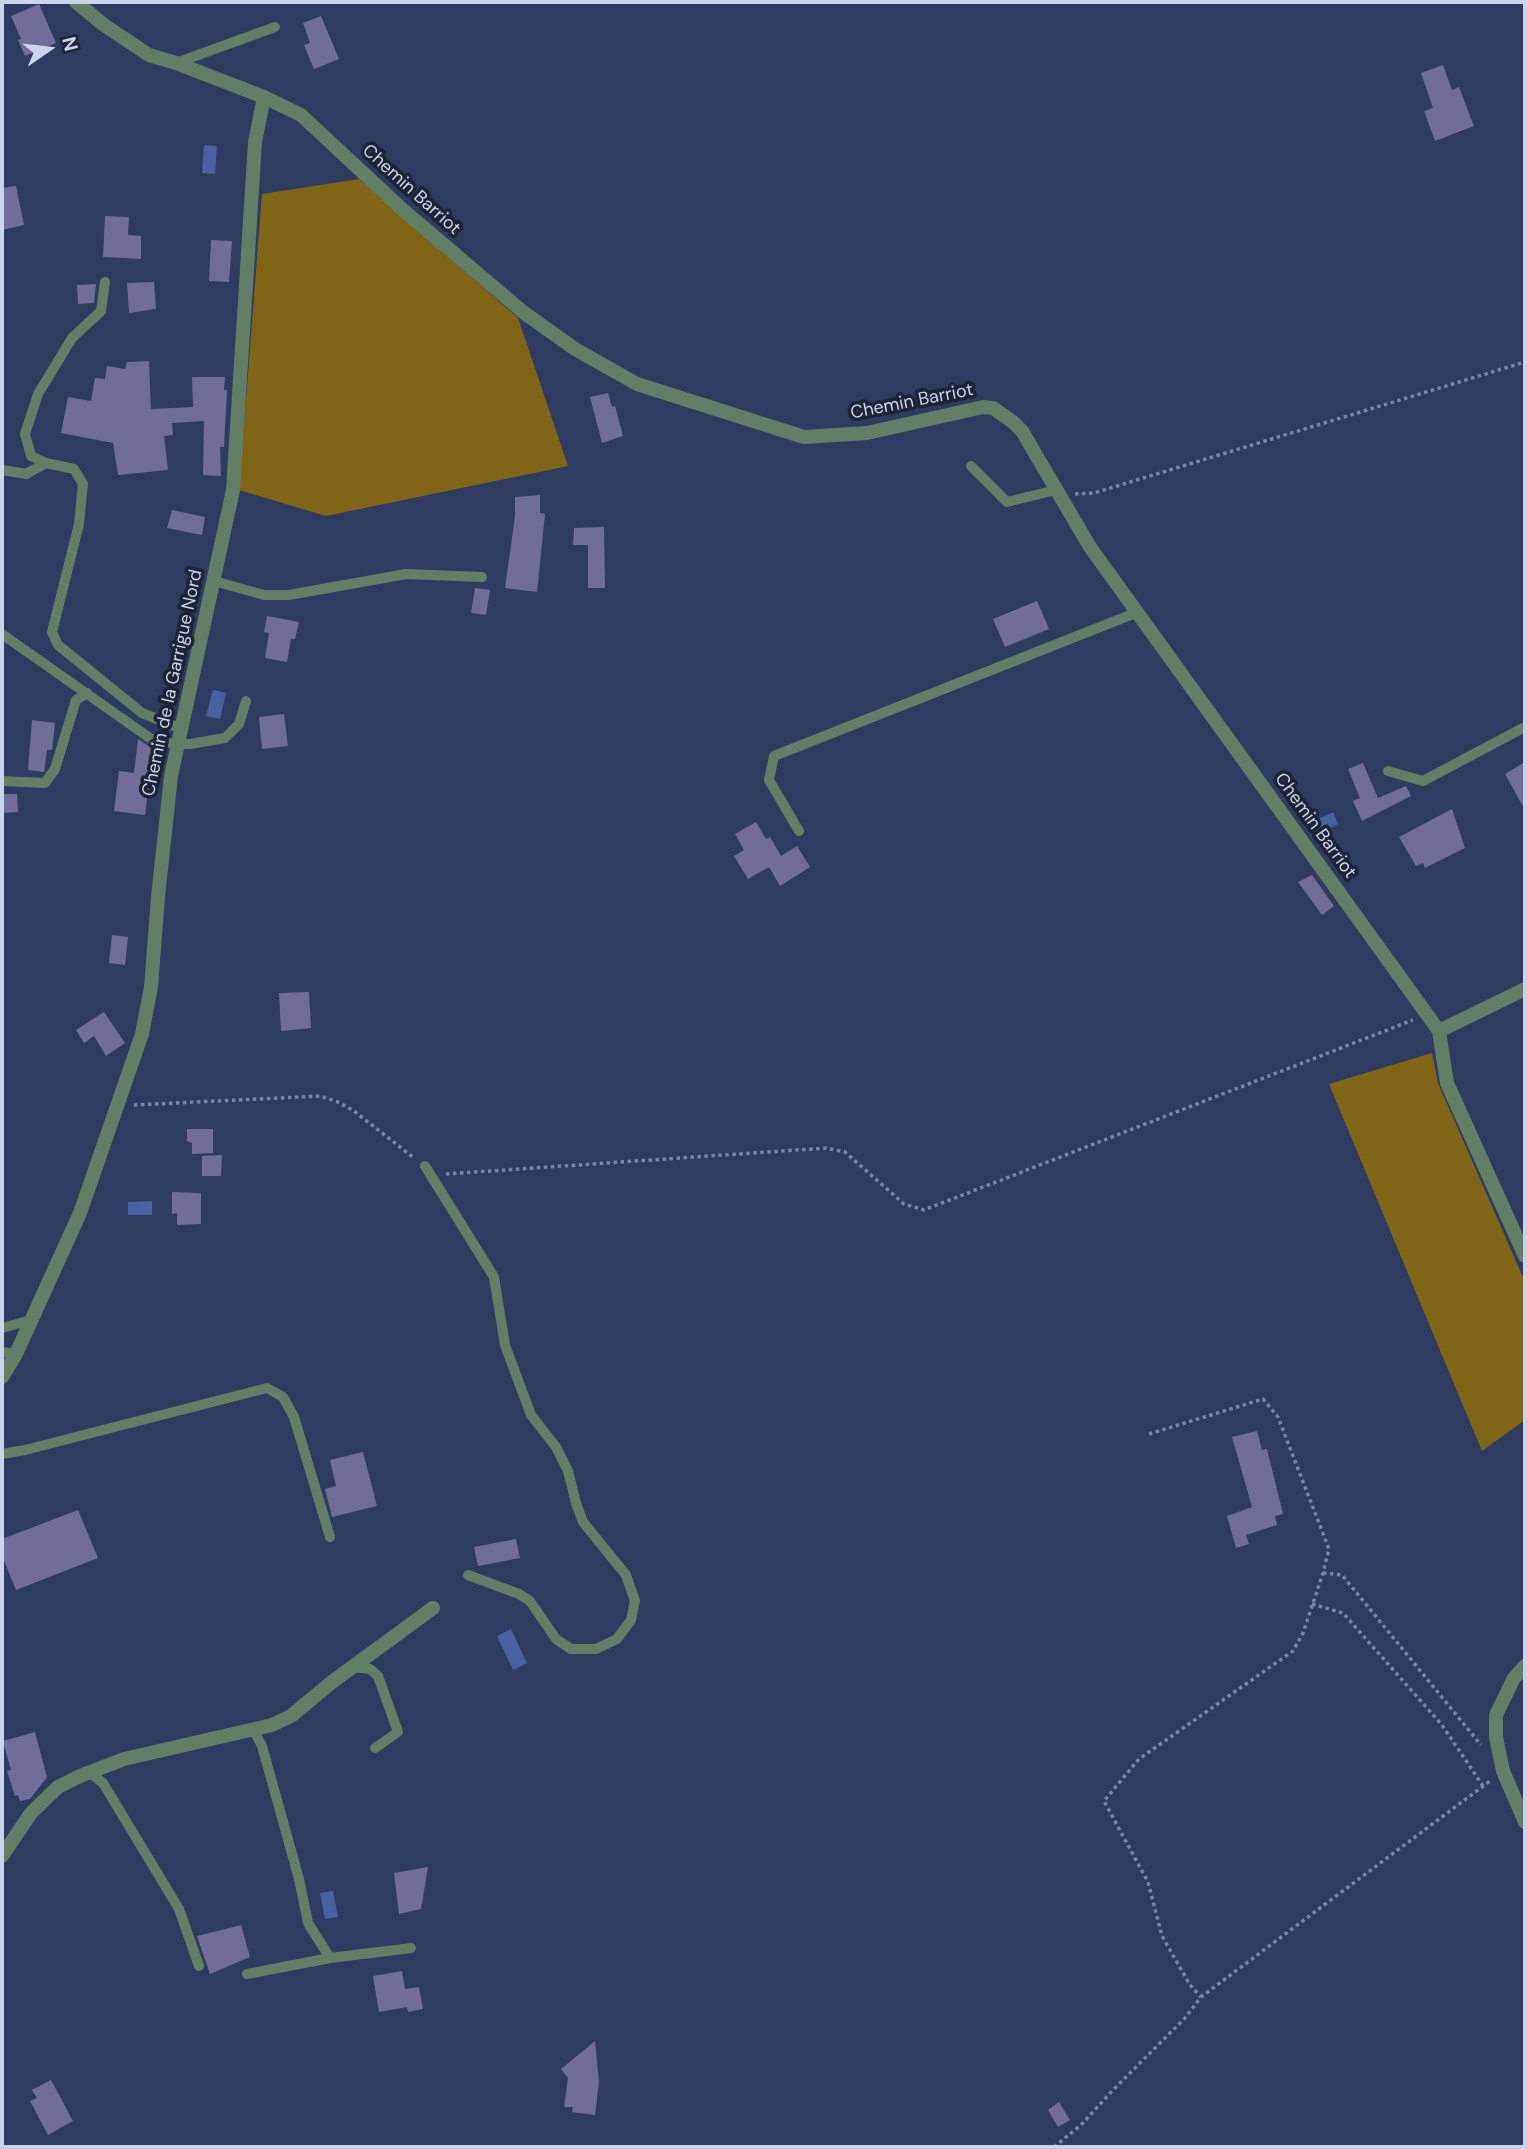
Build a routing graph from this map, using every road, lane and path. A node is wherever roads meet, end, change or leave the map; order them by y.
1 (76, 2) edge
2 (275, 27) dead end
3 (176, 62) junction
4 (264, 97) junction
5 (105, 282) dead end
6 (1525, 362) edge
7 (46, 463) junction
8 (971, 466) dead end
9 (2, 470) edge
10 (1056, 490) junction
11 (482, 577) dead end
12 (214, 581) junction
13 (1138, 612) junction
14 (2, 634) edge
15 (87, 693) junction
16 (246, 701) dead end
17 (1525, 727) edge
18 (180, 728) junction
19 (177, 744) junction
20 (1388, 771) dead end
21 (2, 782) edge
22 (799, 831) dead end
23 (1525, 989) edge
24 (1427, 1014) junction
25 (1439, 1031) junction
26 (120, 1098) junction
27 (425, 1166) junction
28 (1525, 1256) edge
29 (32, 1320) junction
30 (2, 1328) edge
31 (9, 1353) edge
32 (2, 1377) edge
33 (1149, 1434) dead end
34 (2, 1454) edge
35 (330, 1537) dead end
36 (1323, 1573) junction
37 (468, 1575) dead end
38 (1312, 1604) junction
39 (433, 1608) dead end
40 (1525, 1666) edge
41 (353, 1667) junction
42 (253, 1729) junction
43 (375, 1748) dead end
44 (1499, 1751) junction
45 (1503, 1771) junction
46 (89, 1772) junction
47 (1483, 1786) junction
48 (1525, 1822) edge
49 (2, 1856) edge
50 (411, 1948) dead end
51 (330, 1958) junction
52 (199, 1966) dead end
53 (247, 1974) dead end
54 (1201, 1997) junction
55 (1054, 2147) edge

1 - 3 street, Chemin Barriot
2 - 3 lane
3 - 4 street, Chemin Barriot
4 - 10 street, Chemin Barriot
4 - 12 street, Chemin de la Garrigue Nord
5 - 7 lane
6 - 10 path
7 - 9 lane
7 - 18 lane
8 - 10 lane
10 - 13 street, Chemin Barriot
11 - 12 lane
12 - 18 street, Chemin de la Garrigue Nord
13 - 22 lane
13 - 24 street, Chemin Barriot
14 - 15 lane
15 - 19 lane
15 - 21 lane
16 - 19 lane
17 - 20 lane
18 - 19 street, Chemin de la Garrigue Nord
19 - 26 street, Chemin de la Garrigue Nord
23 - 25 street
24 - 25 street, Chemin Barriot
24 - 27 path
25 - 28 street
26 - 27 path
26 - 29 street, Chemin de la Garrigue Nord
27 - 37 lane
29 - 30 lane
29 - 31 street, Chemin de la Garrigue Nord
31 - 32 street, Chemin de la Garrigue Nord
33 - 36 path
34 - 35 lane
36 - 38 path
36 - 44 path
38 - 47 path
38 - 54 path
39 - 41 street
40 - 44 street
41 - 42 street
41 - 43 lane
42 - 46 street
42 - 51 lane
44 - 45 street
45 - 47 path
45 - 48 street
46 - 49 street
46 - 52 lane
47 - 54 path
50 - 51 lane
51 - 53 lane
54 - 55 path

